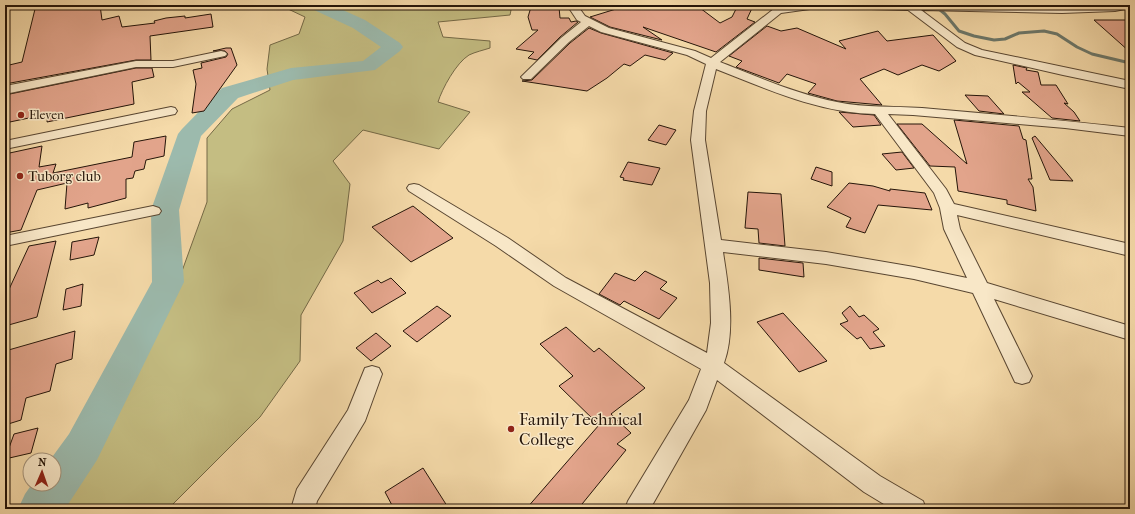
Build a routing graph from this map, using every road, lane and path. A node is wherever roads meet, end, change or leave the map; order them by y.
1 (15, 5) edge
2 (572, 5) edge
3 (817, 5) edge
4 (834, 5) edge
5 (1129, 5) edge
6 (994, 6) edge
7 (5, 7) edge
8 (911, 7) junction
9 (588, 22) junction
10 (221, 54) dead end
11 (712, 63) junction
12 (527, 77) dead end
13 (1130, 85) edge
14 (5, 90) edge
15 (171, 111) dead end
16 (879, 111) junction
17 (1130, 132) edge
18 (5, 145) edge
19 (414, 188) dead end
20 (948, 208) junction
21 (153, 211) dead end
22 (5, 241) edge
23 (714, 244) junction
24 (1130, 250) edge
25 (981, 288) junction
26 (1130, 333) edge
27 (713, 366) junction
28 (372, 374) dead end
29 (1022, 376) dead end
30 (302, 509) edge
31 (637, 509) edge
32 (914, 509) edge

1 - 7 street
2 - 9 street
3 - 11 street
4 - 8 street
5 - 6 street
6 - 8 street
8 - 13 street
9 - 11 street
9 - 12 street
10 - 14 street
11 - 16 street
11 - 23 street
15 - 18 street
16 - 17 street
16 - 20 street
19 - 27 street
20 - 24 street
20 - 25 street
21 - 22 street
23 - 25 street
23 - 27 street
25 - 26 street
25 - 29 street
27 - 31 street
27 - 32 street
28 - 30 street

